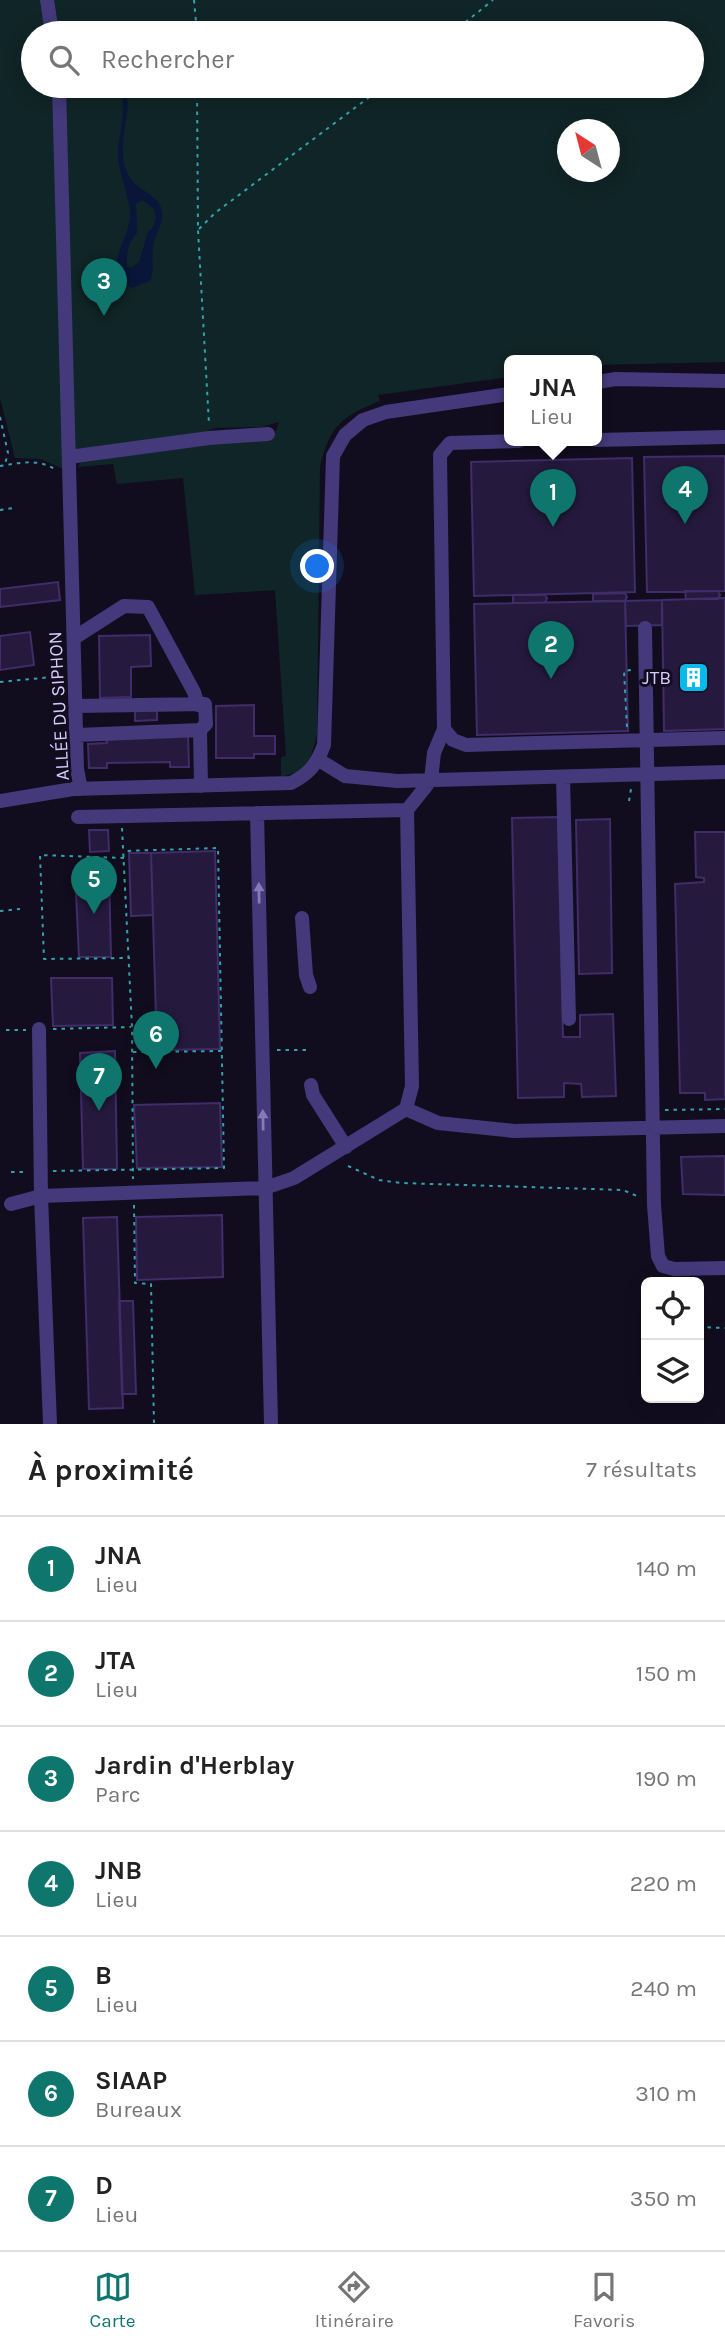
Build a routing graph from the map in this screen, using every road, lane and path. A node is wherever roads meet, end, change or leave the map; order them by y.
1 (47, 0) edge
2 (194, 0) edge
3 (493, 0) edge
4 (50, 21) edge
5 (196, 21) edge
6 (467, 21) edge
7 (59, 98) edge
8 (197, 98) edge
9 (368, 98) edge
10 (198, 230) junction
11 (602, 381) edge
12 (725, 381) edge
13 (504, 395) edge
14 (0, 417) edge
15 (268, 434) dead end
16 (209, 438) junction
17 (725, 438) edge
18 (602, 440) edge
19 (504, 441) edge
20 (69, 457) junction
21 (5, 465) junction
22 (0, 466) edge
23 (70, 480) junction
24 (14, 508) dead end
25 (0, 510) edge
26 (645, 628) dead end
27 (74, 638) junction
28 (646, 670) junction
29 (69, 676) dead end
30 (0, 682) edge
31 (198, 705) junction
32 (76, 706) junction
33 (444, 729) junction
34 (200, 730) junction
35 (628, 733) dead end
36 (76, 735) junction
37 (725, 738) edge
38 (647, 740) junction
39 (319, 760) junction
40 (725, 772) edge
41 (647, 774) junction
42 (562, 777) junction
43 (431, 780) junction
44 (201, 786) junction
45 (81, 789) junction
46 (0, 801) edge
47 (407, 810) junction
48 (257, 813) junction
49 (121, 816) junction
50 (78, 817) dead end
51 (124, 851) junction
52 (125, 858) junction
53 (20, 909) dead end
54 (0, 911) edge
55 (302, 918) dead end
56 (130, 958) junction
57 (310, 987) dead end
58 (569, 1019) dead end
59 (132, 1027) junction
60 (39, 1029) junction
61 (6, 1030) dead end
62 (262, 1050) junction
63 (310, 1050) dead end
64 (222, 1051) junction
65 (132, 1052) junction
66 (311, 1085) dead end
67 (406, 1109) junction
68 (725, 1109) edge
69 (654, 1110) junction
70 (725, 1126) edge
71 (654, 1127) junction
72 (345, 1147) junction
73 (348, 1166) dead end
74 (42, 1171) junction
75 (133, 1171) junction
76 (10, 1172) dead end
77 (265, 1188) junction
78 (134, 1192) junction
79 (41, 1196) junction
80 (11, 1204) dead end
81 (654, 1205) junction
82 (725, 1268) edge
83 (704, 1327) edge
84 (725, 1328) edge
85 (50, 1424) edge
86 (154, 1424) edge
87 (271, 1424) edge

1 - 4 street
2 - 5 path
3 - 6 path
7 - 20 street, ALLÉE DU SIPHON
8 - 10 path
9 - 10 path
10 - 16 path
11 - 12 street
13 - 39 street
14 - 21 path
15 - 16 street
16 - 20 street
17 - 18 street
19 - 33 street
20 - 23 street, ALLÉE DU SIPHON
21 - 22 path
21 - 23 path
23 - 27 street, ALLÉE DU SIPHON
24 - 25 path
26 - 28 street
27 - 31 street
27 - 32 street, ALLÉE DU SIPHON
28 - 35 path
28 - 38 street
29 - 30 path
31 - 32 street
31 - 34 street
32 - 36 street, ALLÉE DU SIPHON
33 - 38 street
33 - 43 street
34 - 36 street
34 - 44 street
36 - 45 street, ALLÉE DU SIPHON
37 - 38 street
38 - 41 street
39 - 43 street
39 - 44 street
40 - 41 street
41 - 42 street
41 - 69 street
42 - 43 street
42 - 58 street
43 - 47 street
44 - 45 street
45 - 46 street
47 - 48 street
47 - 67 street
48 - 49 street
62 -> 48 street
49 - 50 street
49 - 51 path
51 - 52 path
51 - 64 path
52 - 56 path
52 - 56 path
53 - 54 path
55 - 57 street
56 - 59 path
59 - 60 path
59 - 65 path
60 - 61 path
60 - 74 street
62 - 63 path
77 -> 62 street
64 - 65 path
64 - 75 path
65 - 75 path
66 - 72 street
67 - 71 street
67 - 72 street
68 - 69 path
69 - 71 street
70 - 71 street
71 - 81 street
72 - 77 street
73 - 81 path
74 - 75 path
74 - 76 path
74 - 79 street
75 - 78 path
77 - 78 street
77 - 87 street
78 - 79 street
78 - 86 path
79 - 80 street
79 - 85 street
81 - 82 street
83 - 84 path

